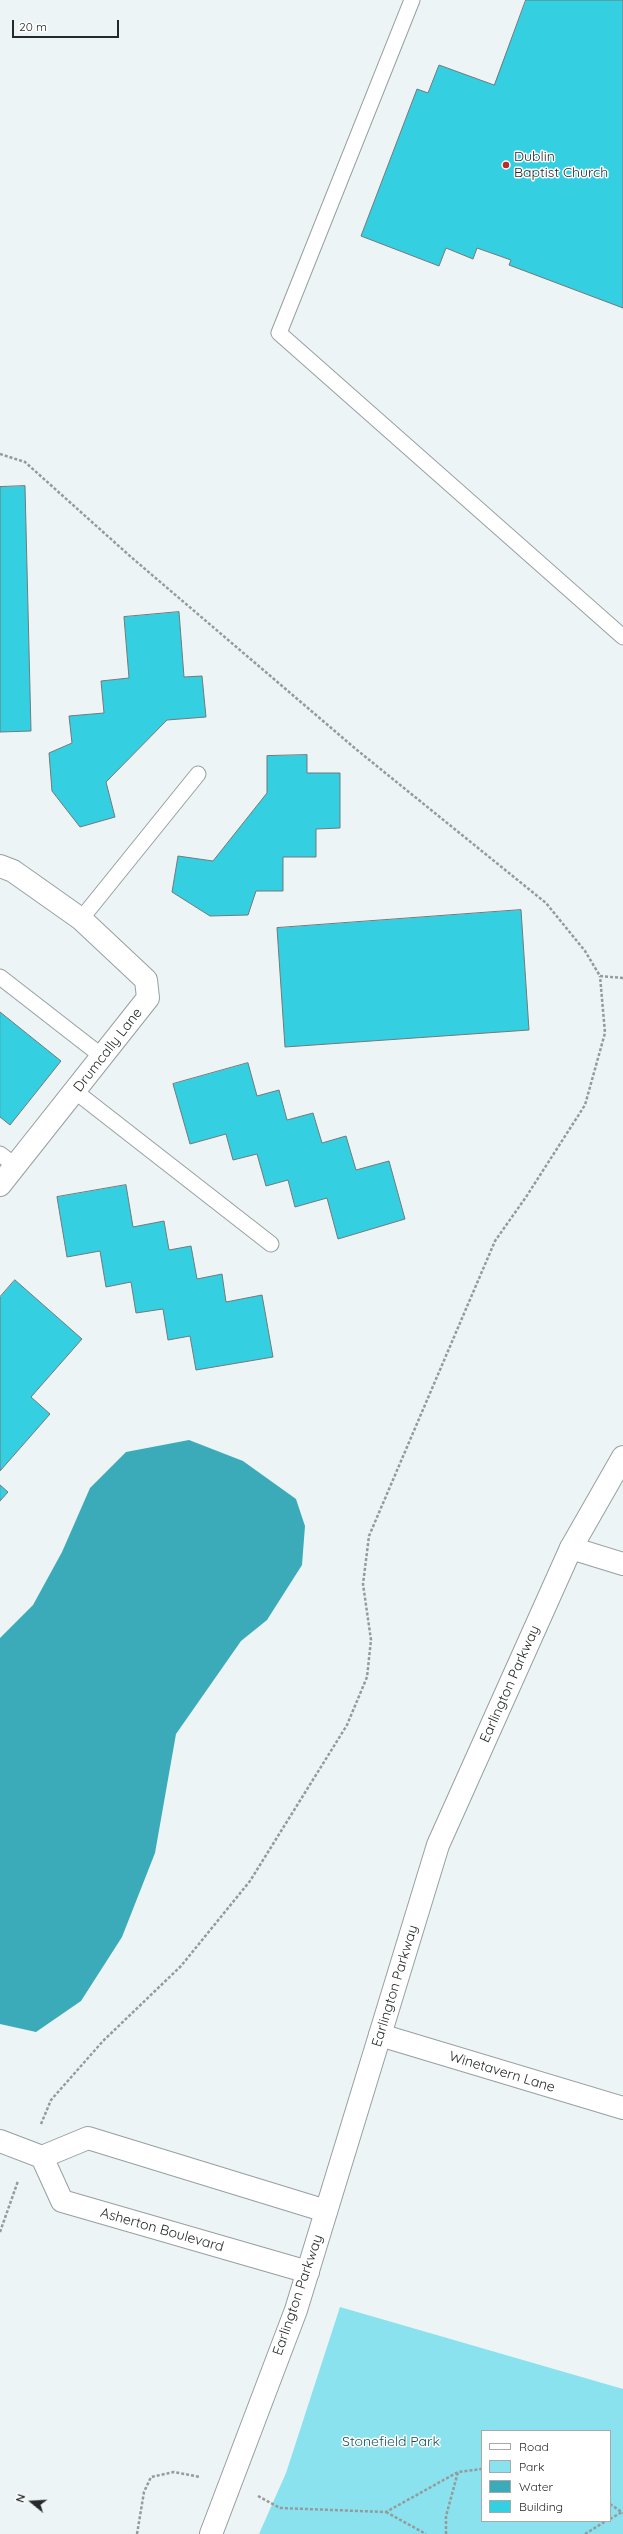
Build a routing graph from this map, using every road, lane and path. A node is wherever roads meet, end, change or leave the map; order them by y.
1 (412, 0) edge
2 (0, 454) edge
3 (623, 637) edge
4 (198, 774) dead end
5 (0, 866) edge
6 (81, 919) junction
7 (600, 976) junction
8 (0, 977) edge
9 (623, 978) edge
10 (102, 1057) junction
11 (76, 1092) junction
12 (8, 1160) edge
13 (0, 1185) edge
14 (271, 1244) dead end
15 (623, 1457) edge
16 (571, 1548) junction
17 (623, 1564) edge
18 (380, 2035) junction
19 (623, 2108) edge
20 (0, 2141) edge
21 (35, 2155) junction
22 (326, 2211) junction
23 (0, 2232) edge
24 (308, 2272) junction
25 (481, 2469) edge
26 (458, 2472) junction
27 (230, 2482) junction
28 (611, 2505) edge
29 (386, 2512) junction
30 (622, 2512) edge
31 (611, 2518) edge
32 (604, 2522) edge
33 (137, 2534) edge
34 (211, 2534) edge
35 (426, 2534) edge
36 (446, 2534) edge
37 (585, 2534) edge

1 - 3 lane
2 - 7 path
4 - 6 lane
5 - 6 street, Drumcally Lane
6 - 10 street, Drumcally Lane
7 - 9 path
7 - 21 path
8 - 10 lane
10 - 11 street, Drumcally Lane
11 - 12 street, Drumcally Lane
11 - 14 lane
12 - 13 street, Drumcally Lane
15 - 16 street, Earlington Parkway
16 - 17 street
16 - 18 street, Earlington Parkway
18 - 19 street, Winetavern Lane
18 - 22 street, Earlington Parkway
20 - 21 street
21 - 22 street
21 - 23 path
21 - 24 street, Asherton Boulevard
22 - 24 street, Earlington Parkway
24 - 27 street, Earlington Parkway
25 - 26 path
26 - 29 path
26 - 36 path
27 - 29 path
27 - 33 path
27 - 34 street, Earlington Parkway
28 - 30 path
29 - 35 path
30 - 31 path
32 - 37 path

